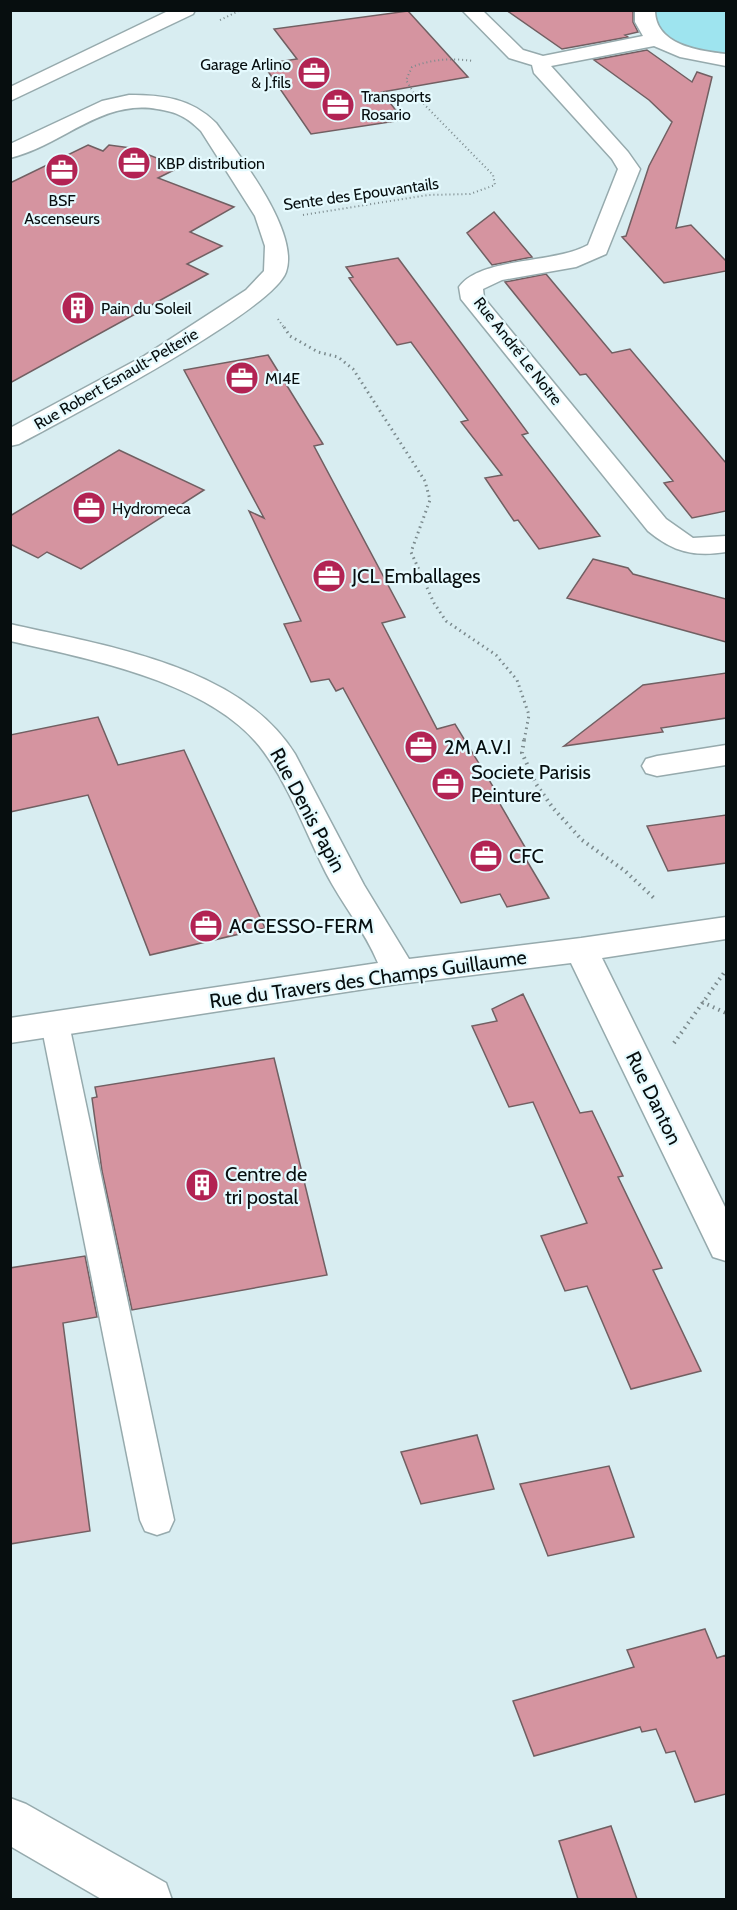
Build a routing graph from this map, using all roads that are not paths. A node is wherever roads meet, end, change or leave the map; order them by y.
1 (166, 10) edge
2 (186, 10) edge
3 (471, 10) edge
4 (645, 10) edge
5 (658, 39) junction
6 (726, 60) edge
7 (542, 63) junction
8 (10, 84) edge
9 (10, 95) edge
10 (10, 152) edge
11 (10, 439) edge
12 (726, 544) edge
13 (10, 632) edge
14 (726, 755) edge
15 (657, 766) dead end
16 (726, 928) edge
17 (581, 950) junction
18 (398, 972) junction
19 (56, 1024) junction
20 (10, 1031) edge
21 (726, 1246) edge
22 (157, 1520) dead end
23 (10, 1820) edge
24 (149, 1899) edge

1 - 8 street
2 - 9 street
3 - 7 street
4 - 5 street
5 - 6 street
5 - 7 street
7 - 12 street, Rue André Le Notre
10 - 11 street, Rue Robert Esnault-Pelterie
13 - 18 street, Rue Denis Papin
14 - 15 street
16 - 17 street, Rue du Travers des Champs Guillaume
17 - 18 street, Rue du Travers des Champs Guillaume
17 - 21 street, Rue Danton
18 - 19 street, Rue du Travers des Champs Guillaume
19 - 20 street, Rue du Travers des Champs Guillaume
19 - 22 lane
23 - 24 street

